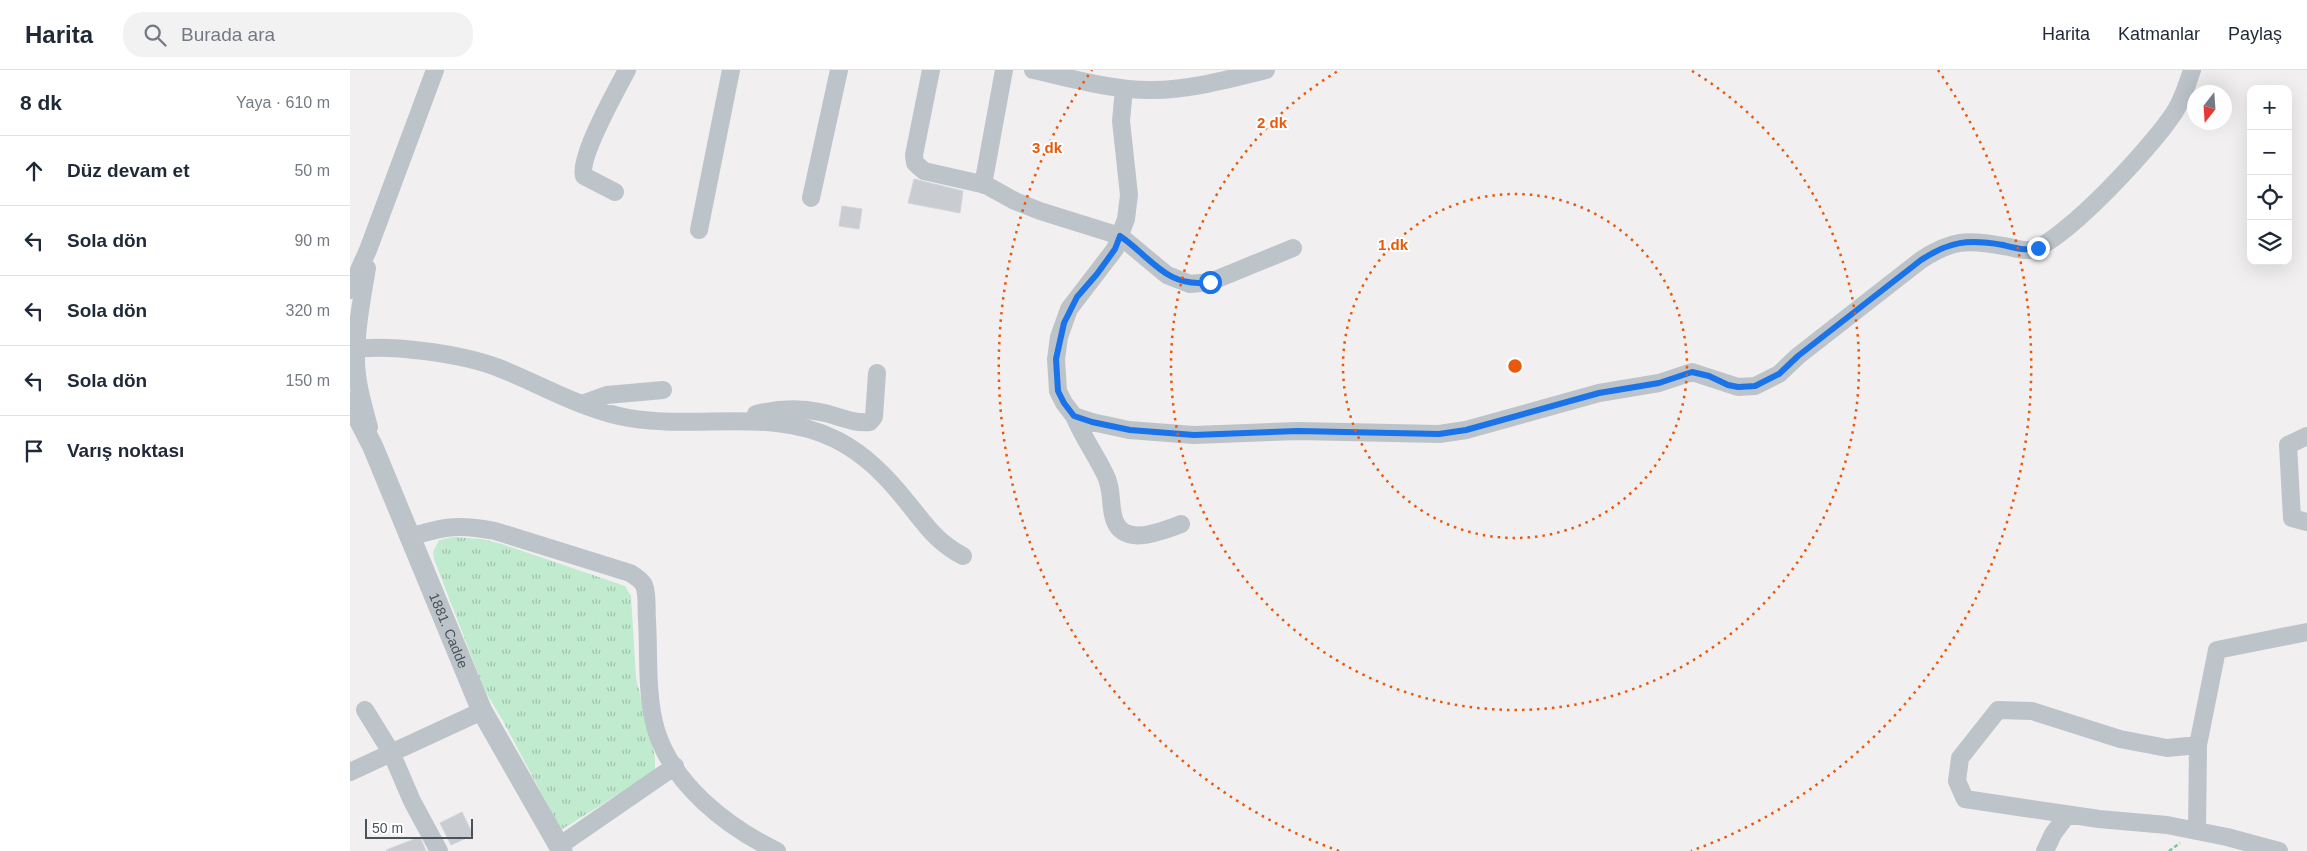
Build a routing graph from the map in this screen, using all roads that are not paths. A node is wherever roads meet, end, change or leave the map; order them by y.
1 (435, 70) edge
2 (627, 70) edge
3 (731, 70) edge
4 (839, 70) edge
5 (931, 70) edge
6 (1004, 70) edge
7 (1033, 70) edge
8 (1266, 70) edge
9 (2192, 70) edge
10 (1124, 89) junction
11 (983, 185) junction
12 (615, 192) dead end
13 (810, 198) dead end
14 (699, 230) dead end
15 (1120, 236) junction
16 (1293, 248) dead end
17 (368, 250) junction
18 (350, 290) edge
19 (353, 350) edge
20 (877, 373) dead end
21 (662, 390) dead end
22 (350, 402) edge
23 (582, 404) junction
24 (1074, 416) junction
25 (740, 421) junction
26 (2307, 436) edge
27 (374, 447) junction
28 (2307, 522) edge
29 (1181, 524) dead end
30 (410, 537) junction
31 (963, 556) dead end
32 (2307, 632) edge
33 (365, 710) dead end
34 (482, 710) junction
35 (2198, 745) junction
36 (391, 752) junction
37 (674, 766) junction
38 (350, 772) edge
39 (2067, 815) junction
40 (2197, 831) junction
41 (560, 848) edge
42 (440, 851) edge
43 (777, 851) edge
44 (2045, 851) edge
45 (2279, 851) edge

1 - 17 street
2 - 12 street
3 - 14 street
4 - 13 street
5 - 11 street
6 - 11 street
7 - 10 street
8 - 10 street
9 - 24 street
10 - 15 street
11 - 15 street
15 - 16 street
15 - 24 street
17 - 18 street
17 - 19 street
19 - 23 street
19 - 27 street
20 - 25 street
21 - 23 street
22 - 27 street, 1881. Cadde
23 - 25 street
24 - 29 street
25 - 31 street
26 - 28 street
27 - 30 street, 1881. Cadde
30 - 34 street, 1881. Cadde
30 - 37 street
32 - 35 street
33 - 36 street
34 - 36 street
34 - 41 street, 1881. Cadde
35 - 39 street
35 - 40 street
36 - 38 street
36 - 42 street
37 - 41 street
37 - 43 street
39 - 40 street
39 - 44 street
40 - 45 street

